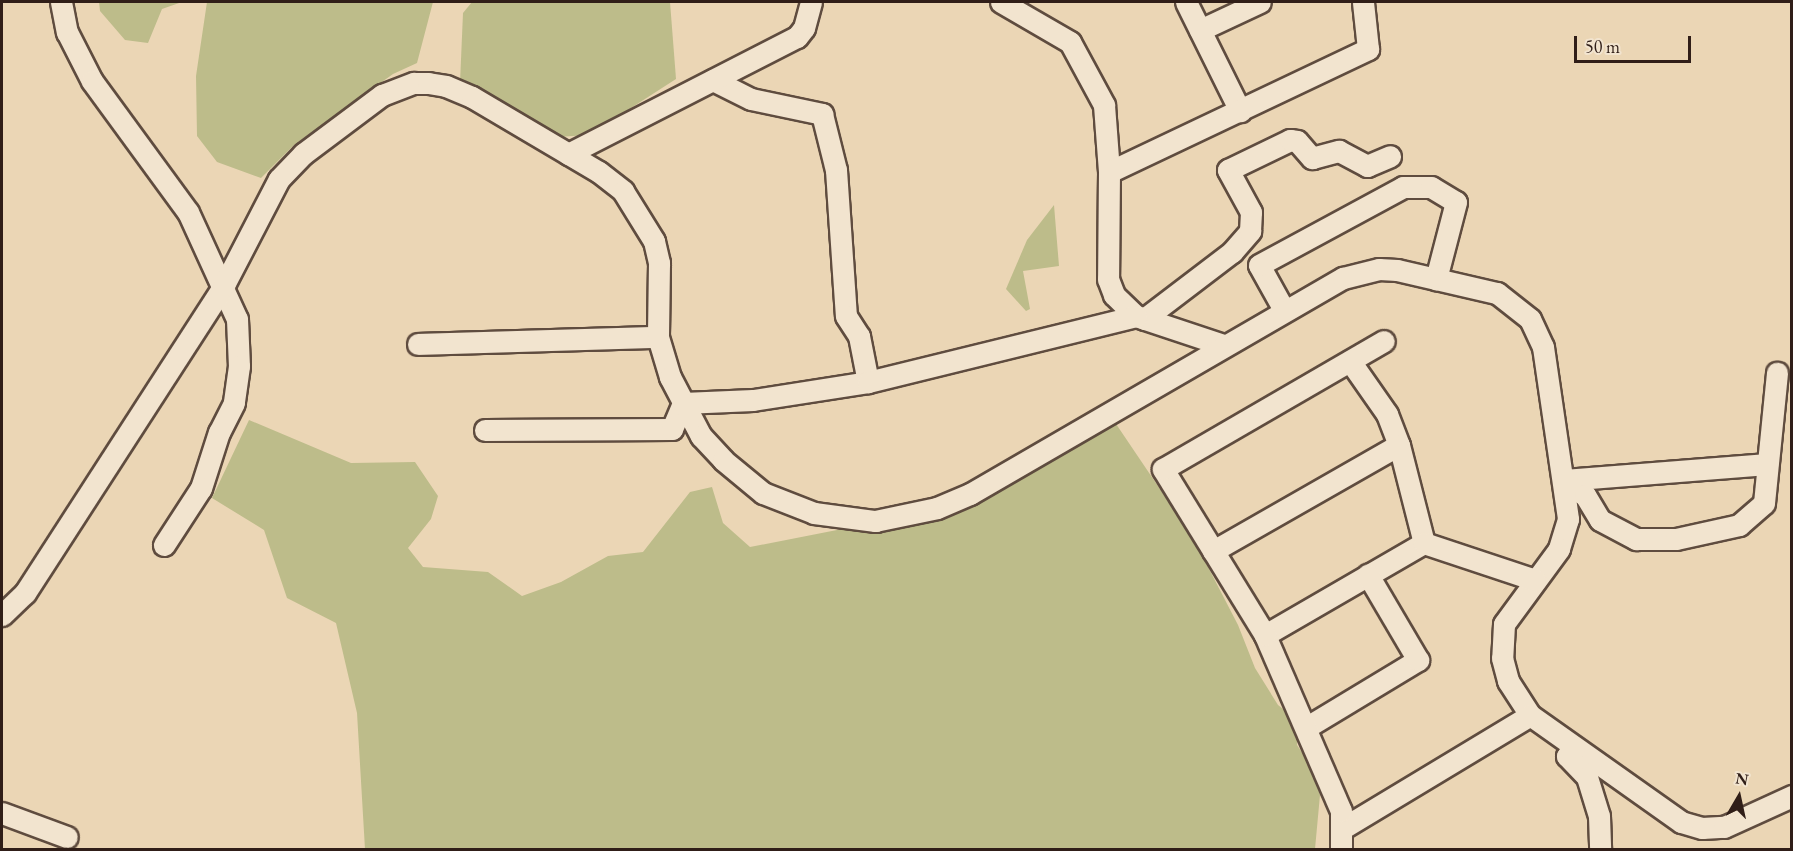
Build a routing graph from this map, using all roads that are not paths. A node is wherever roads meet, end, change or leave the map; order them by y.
1 (61, 2) edge
2 (812, 2) edge
3 (1001, 2) edge
4 (1186, 2) edge
5 (1260, 2) edge
6 (1363, 2) edge
7 (1031, 8) edge
8 (1200, 30) junction
9 (713, 81) junction
10 (1240, 111) junction
11 (568, 154) junction
12 (1390, 156) dead end
13 (1109, 172) junction
14 (1436, 279) junction
15 (224, 285) junction
16 (1284, 310) junction
17 (1140, 317) junction
18 (658, 337) junction
19 (1384, 341) dead end
20 (418, 344) dead end
21 (1223, 345) junction
22 (1350, 361) junction
23 (1777, 373) dead end
24 (868, 382) junction
25 (683, 403) junction
26 (485, 430) dead end
27 (1399, 445) junction
28 (1767, 464) junction
29 (1564, 482) junction
30 (1424, 543) junction
31 (164, 545) dead end
32 (1213, 551) junction
33 (1368, 575) junction
34 (1535, 580) junction
35 (2, 615) edge
36 (1265, 635) junction
37 (1530, 715) junction
38 (1307, 727) junction
39 (1575, 747) junction
40 (1791, 796) edge
41 (2, 813) edge
42 (1343, 828) junction
43 (67, 837) dead end
44 (1341, 849) edge
45 (1600, 849) edge

1 - 15 street
2 - 9 street
3 - 7 street
4 - 8 street
5 - 8 street
6 - 10 street
7 - 13 street
8 - 10 street
9 - 11 street
9 - 24 street
10 - 13 street
11 - 15 street
11 - 18 street
12 - 17 street
13 - 17 street
14 - 16 street
14 - 16 street
14 - 29 street
15 - 31 street
15 - 35 street
16 - 21 street
17 - 21 street
17 - 24 street
18 - 20 street
18 - 25 street
19 - 22 street
21 - 25 street
22 - 27 street
22 - 32 street
23 - 28 street
24 - 25 street
25 - 26 street
27 - 30 street
27 - 32 street
28 - 29 street
28 - 29 street
29 - 34 street
30 - 33 street
30 - 34 street
32 - 36 street
33 - 36 street
33 - 38 street
34 - 37 street
36 - 38 street
37 - 39 street
37 - 42 street
38 - 42 street
39 - 40 street
39 - 45 street
41 - 43 street
42 - 44 street

